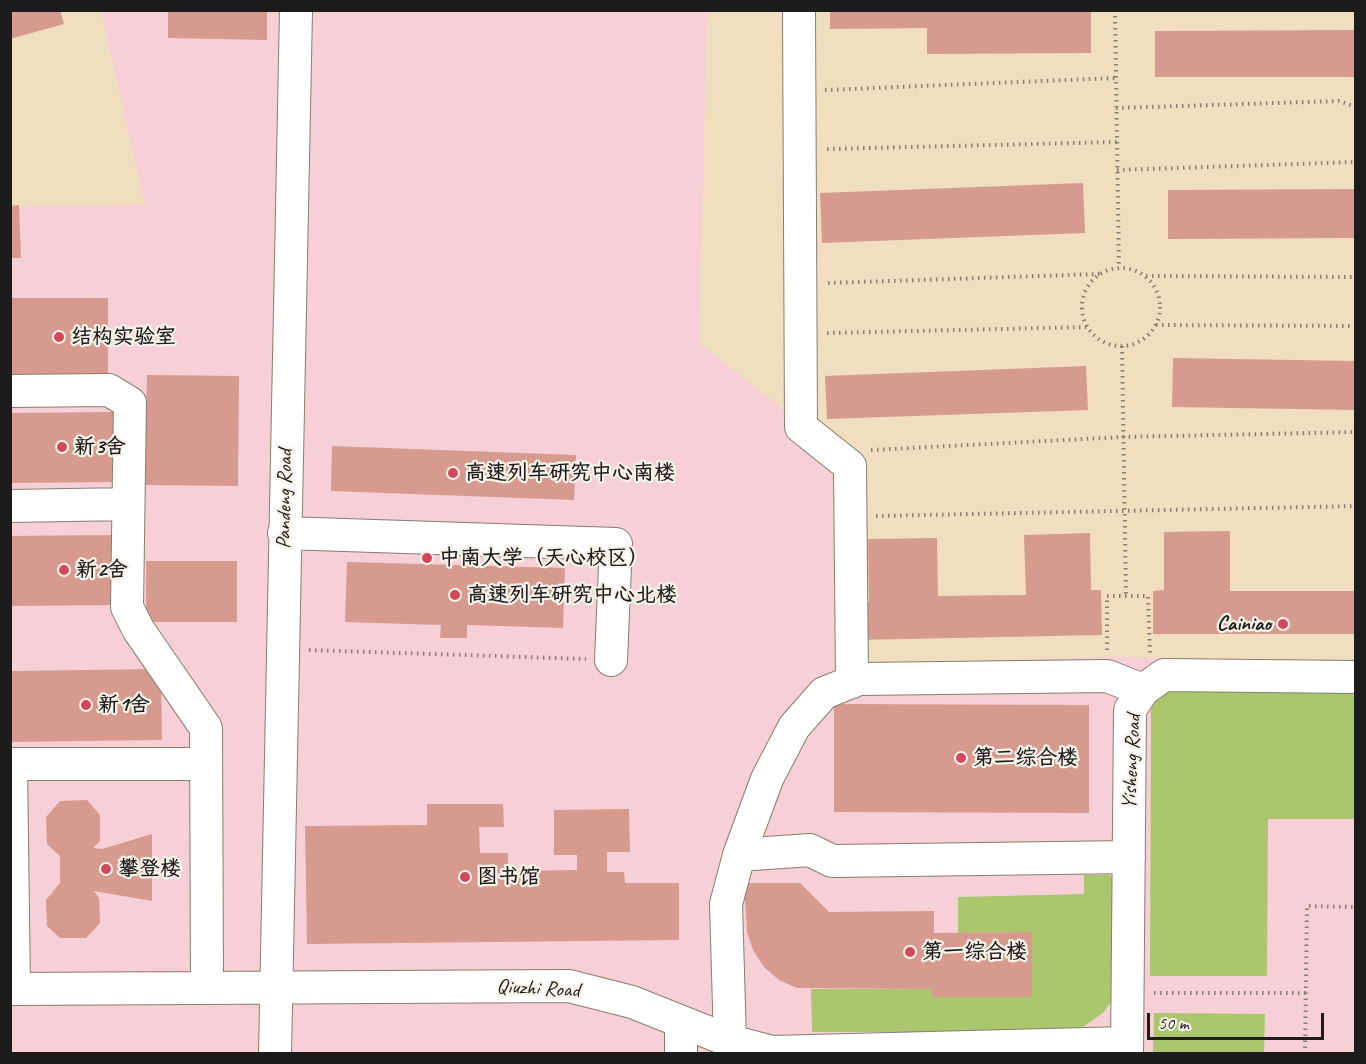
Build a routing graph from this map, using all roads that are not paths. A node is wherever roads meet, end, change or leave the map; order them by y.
1 (296, 10) edge
2 (799, 10) edge
3 (10, 391) edge
4 (128, 504) junction
5 (10, 506) edge
6 (284, 533) junction
7 (611, 660) road end
8 (1356, 677) edge
9 (852, 682) junction
10 (1143, 690) junction
11 (206, 764) junction
12 (11, 765) edge
13 (740, 855) junction
14 (1129, 856) junction
15 (274, 987) junction
16 (207, 988) junction
17 (12, 989) edge
18 (681, 1022) junction
19 (730, 1041) junction
20 (1127, 1048) edge
21 (274, 1053) edge
22 (681, 1053) edge

1 - 6 street, Pandeng Road
2 - 9 street
3 - 4 street
4 - 5 street
4 - 11 street
6 - 7 street
6 - 15 street, Pandeng Road
8 - 10 street, Yisheng Road
9 - 10 street
9 - 13 street
10 - 14 street, Yisheng Road
11 - 12 street
11 - 16 street
12 - 17 street
13 - 14 street
13 - 19 street
14 - 20 street, Yisheng Road
15 - 16 street, Qiuzhi Road
15 - 18 street, Qiuzhi Road
15 - 21 street, Pandeng Road
16 - 17 street, Qiuzhi Road
18 - 19 street, Qiuzhi Road
18 - 22 street
19 - 20 street, Qiuzhi Road

